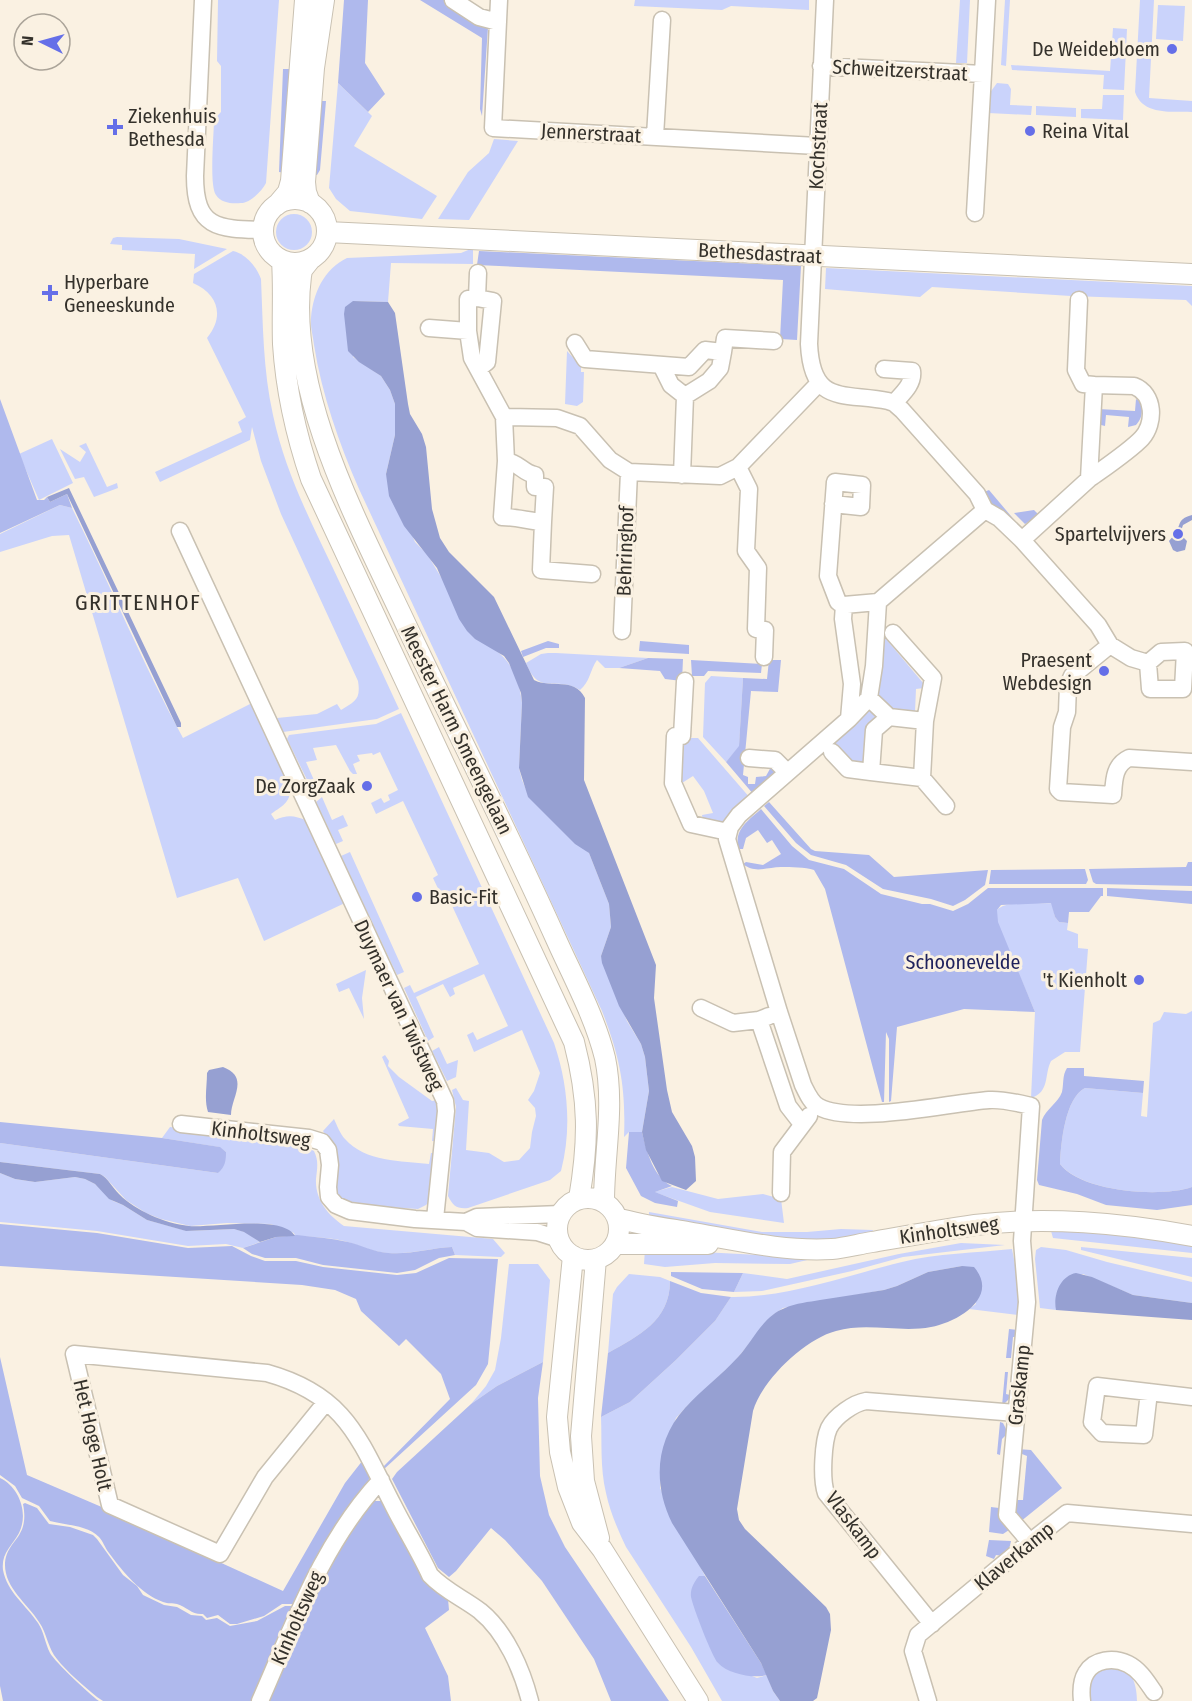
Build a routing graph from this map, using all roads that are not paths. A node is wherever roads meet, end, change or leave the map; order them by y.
1 (203, 0) edge
2 (305, 0) edge
3 (324, 0) edge
4 (453, 0) edge
5 (499, 0) edge
6 (825, 0) edge
7 (987, 0) edge
8 (662, 20) dead end
9 (498, 22) junction
10 (821, 66) junction
11 (983, 74) junction
12 (655, 136) junction
13 (817, 146) junction
14 (310, 203) junction
15 (277, 205) junction
16 (975, 213) dead end
17 (263, 230) junction
18 (327, 232) junction
19 (813, 255) junction
20 (310, 260) junction
21 (282, 261) junction
22 (478, 273) dead end
23 (1192, 274) edge
24 (477, 298) junction
25 (1079, 300) dead end
26 (429, 328) dead end
27 (468, 331) junction
28 (774, 341) dead end
29 (575, 343) dead end
30 (723, 352) junction
31 (661, 365) junction
32 (478, 369) junction
33 (884, 369) dead end
34 (819, 383) junction
35 (1094, 385) junction
36 (685, 396) junction
37 (894, 404) junction
38 (504, 417) junction
39 (506, 461) junction
40 (738, 467) junction
41 (629, 472) junction
42 (682, 475) junction
43 (1089, 479) junction
44 (832, 504) dead end
45 (985, 510) junction
46 (543, 522) junction
47 (180, 531) dead end
48 (1022, 540) junction
49 (592, 574) dead end
50 (878, 602) junction
51 (844, 605) junction
52 (622, 631) dead end
53 (893, 633) dead end
54 (1110, 645) junction
55 (764, 657) dead end
56 (1148, 663) junction
57 (685, 681) dead end
58 (1188, 692) edge
59 (869, 698) junction
60 (889, 717) junction
61 (849, 719) junction
62 (925, 721) junction
63 (832, 752) dead end
64 (749, 758) dead end
65 (1192, 762) edge
66 (788, 772) junction
67 (871, 772) junction
68 (922, 777) junction
69 (946, 806) dead end
70 (728, 832) junction
71 (702, 1008) dead end
72 (779, 1012) junction
73 (759, 1020) junction
74 (817, 1107) junction
75 (181, 1124) dead end
76 (802, 1124) junction
77 (781, 1192) dead end
78 (579, 1199) junction
79 (604, 1202) junction
80 (561, 1214) junction
81 (617, 1218) junction
82 (435, 1219) junction
83 (1024, 1220) junction
84 (466, 1222) junction
85 (1192, 1226) edge
86 (1164, 1230) junction
87 (1192, 1236) edge
88 (559, 1239) junction
89 (735, 1242) junction
90 (615, 1244) junction
91 (573, 1256) junction
92 (596, 1259) junction
93 (1149, 1392) dead end
94 (1192, 1397) edge
95 (326, 1402) junction
96 (1016, 1413) junction
97 (381, 1480) junction
98 (1192, 1524) edge
99 (1030, 1542) junction
100 (602, 1549) junction
101 (932, 1624) junction
102 (1154, 1692) dead end
103 (261, 1701) edge
104 (530, 1701) edge
105 (698, 1701) edge
106 (928, 1701) edge
107 (1082, 1701) edge

1 - 17 street
2 - 15 street
3 - 14 street
4 - 9 street
5 - 9 street, Jennerstraat
6 - 10 street, Kochstraat
7 - 11 street
8 - 12 street
9 - 12 street, Jennerstraat
10 - 11 street, Schweitzerstraat
10 - 13 street, Kochstraat
11 - 16 street, Schweitzerstraat
12 - 13 street, Jennerstraat
13 - 19 street, Kochstraat
14 - 15 street
14 - 18 street
15 - 17 street
17 - 21 street
18 - 19 street, Bethesdastraat
18 - 20 street
19 - 23 street, Bethesdastraat
19 - 34 street, Kochstraat
20 - 21 street
20 - 79 street, Meester Harm Smeengelaan
21 - 78 street, Meester Harm Smeengelaan
22 - 24 street
24 - 27 street
24 - 32 street
25 - 35 street
26 - 27 street
27 - 32 street
28 - 30 street
29 - 31 street
30 - 31 street
30 - 36 street
31 - 36 street
32 - 38 street
33 - 37 street
34 - 37 street
34 - 40 street
35 - 43 street
35 - 43 street
36 - 42 street
37 - 45 street
38 - 39 street
38 - 41 street
39 - 46 street
39 - 46 street
40 - 42 street
40 - 55 street
41 - 42 street
41 - 52 street, Behringhof
43 - 48 street
44 - 51 street
45 - 48 street
45 - 50 street
46 - 49 street
47 - 82 street, Duymaer van Twistweg
48 - 54 street
50 - 51 street
50 - 59 street
51 - 61 street
53 - 62 street
54 - 56 street
54 - 65 street
56 - 58 street
56 - 58 street
57 - 70 street
59 - 60 street
59 - 61 street
60 - 62 street
60 - 67 street
61 - 66 street
62 - 68 street
63 - 67 street
64 - 66 street
66 - 70 street
67 - 68 street
68 - 69 street
70 - 72 street
71 - 73 street
72 - 73 street
72 - 74 street
73 - 76 street
74 - 76 street
74 - 83 street, Graskamp
75 - 82 street, Kinholtsweg
76 - 77 street
78 - 79 street
78 - 80 street
79 - 81 street
80 - 84 street, Kinholtsweg
80 - 88 street
81 - 89 street, Kinholtsweg
81 - 90 street
82 - 84 street, Kinholtsweg
83 - 86 street, Kinholtsweg
83 - 89 street, Kinholtsweg
83 - 96 street, Graskamp
84 - 88 street, Kinholtsweg
85 - 86 street, Kinholtsweg
86 - 87 street, Kinholtsweg
88 - 91 street
89 - 90 street, Kinholtsweg
90 - 92 street
91 - 92 street
91 - 100 street
92 - 100 street
93 - 94 street
95 - 95 street, Het Hoge Holt
95 - 97 street, Het Hoge Holt
96 - 99 street, Graskamp
96 - 101 street, Vlaskamp
97 - 103 street, Kinholtsweg
97 - 104 street, Het Hoge Holt
98 - 99 street, Klaverkamp
99 - 101 street, Klaverkamp
100 - 105 street
101 - 106 street, Klaverkamp
102 - 107 street

